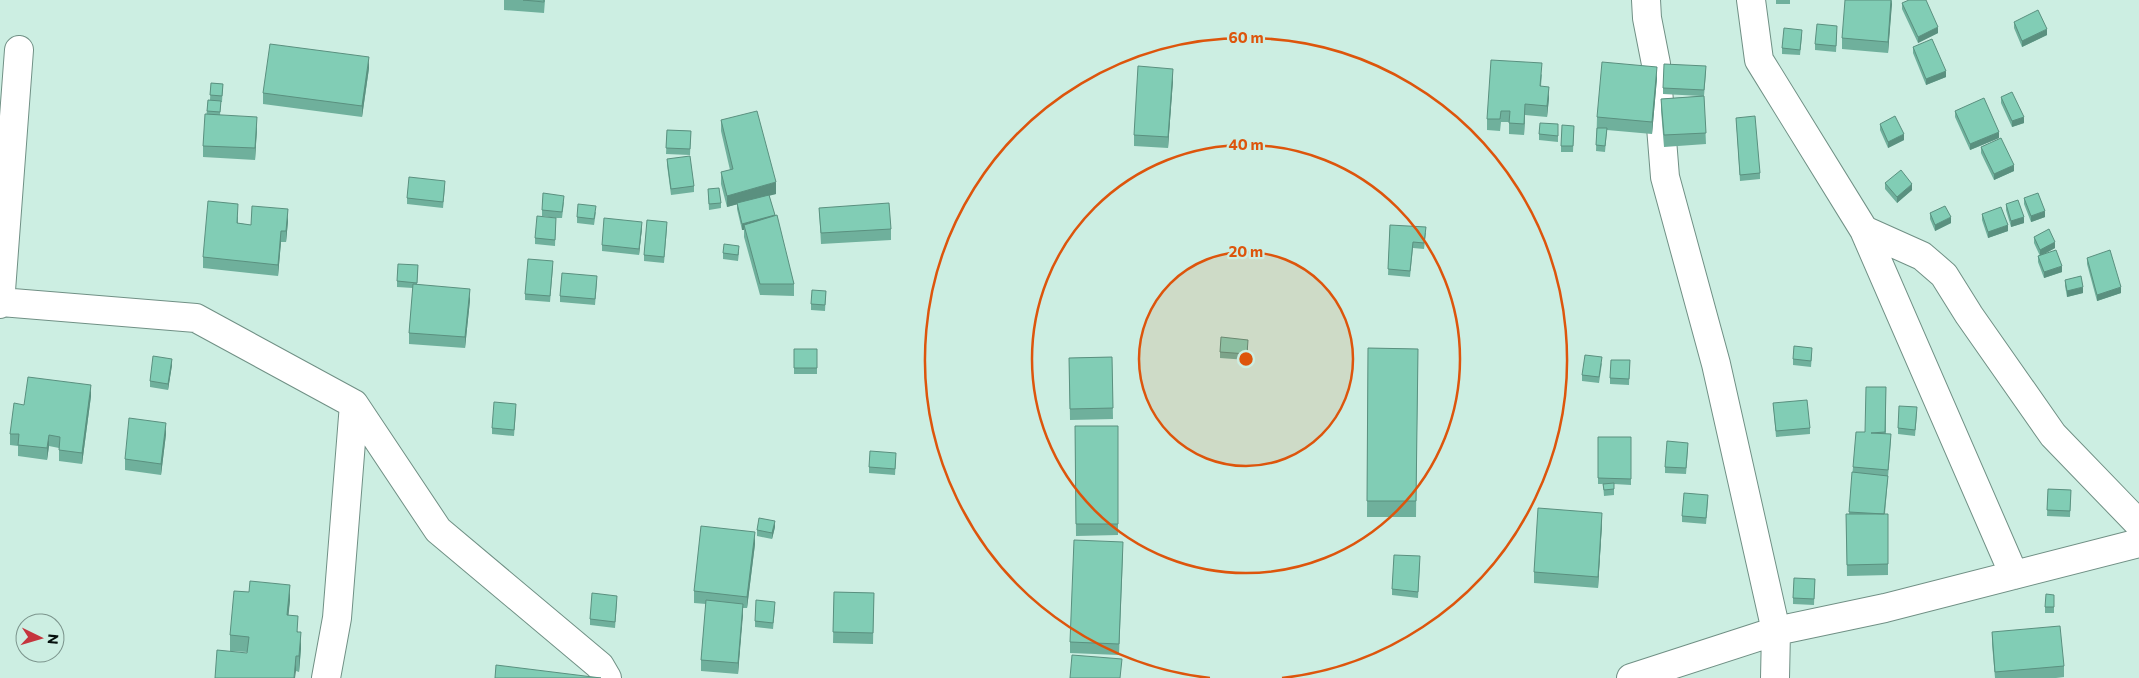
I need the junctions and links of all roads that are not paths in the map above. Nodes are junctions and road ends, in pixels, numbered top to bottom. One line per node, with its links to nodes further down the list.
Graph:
1 (1646, 0): 10 (street)
2 (1751, 0): 4 (street)
3 (19, 50): 5 (street)
4 (1864, 230): 7 (street); 9 (street)
5 (0, 303): 6 (street)
6 (354, 404): 11 (street); 12 (street)
7 (2139, 524)
8 (2139, 543): 9 (street)
9 (2014, 576): 10 (street)
10 (1776, 631): 13 (street); 14 (street)
11 (326, 678)
12 (607, 678)
13 (1631, 678)
14 (1776, 678)

